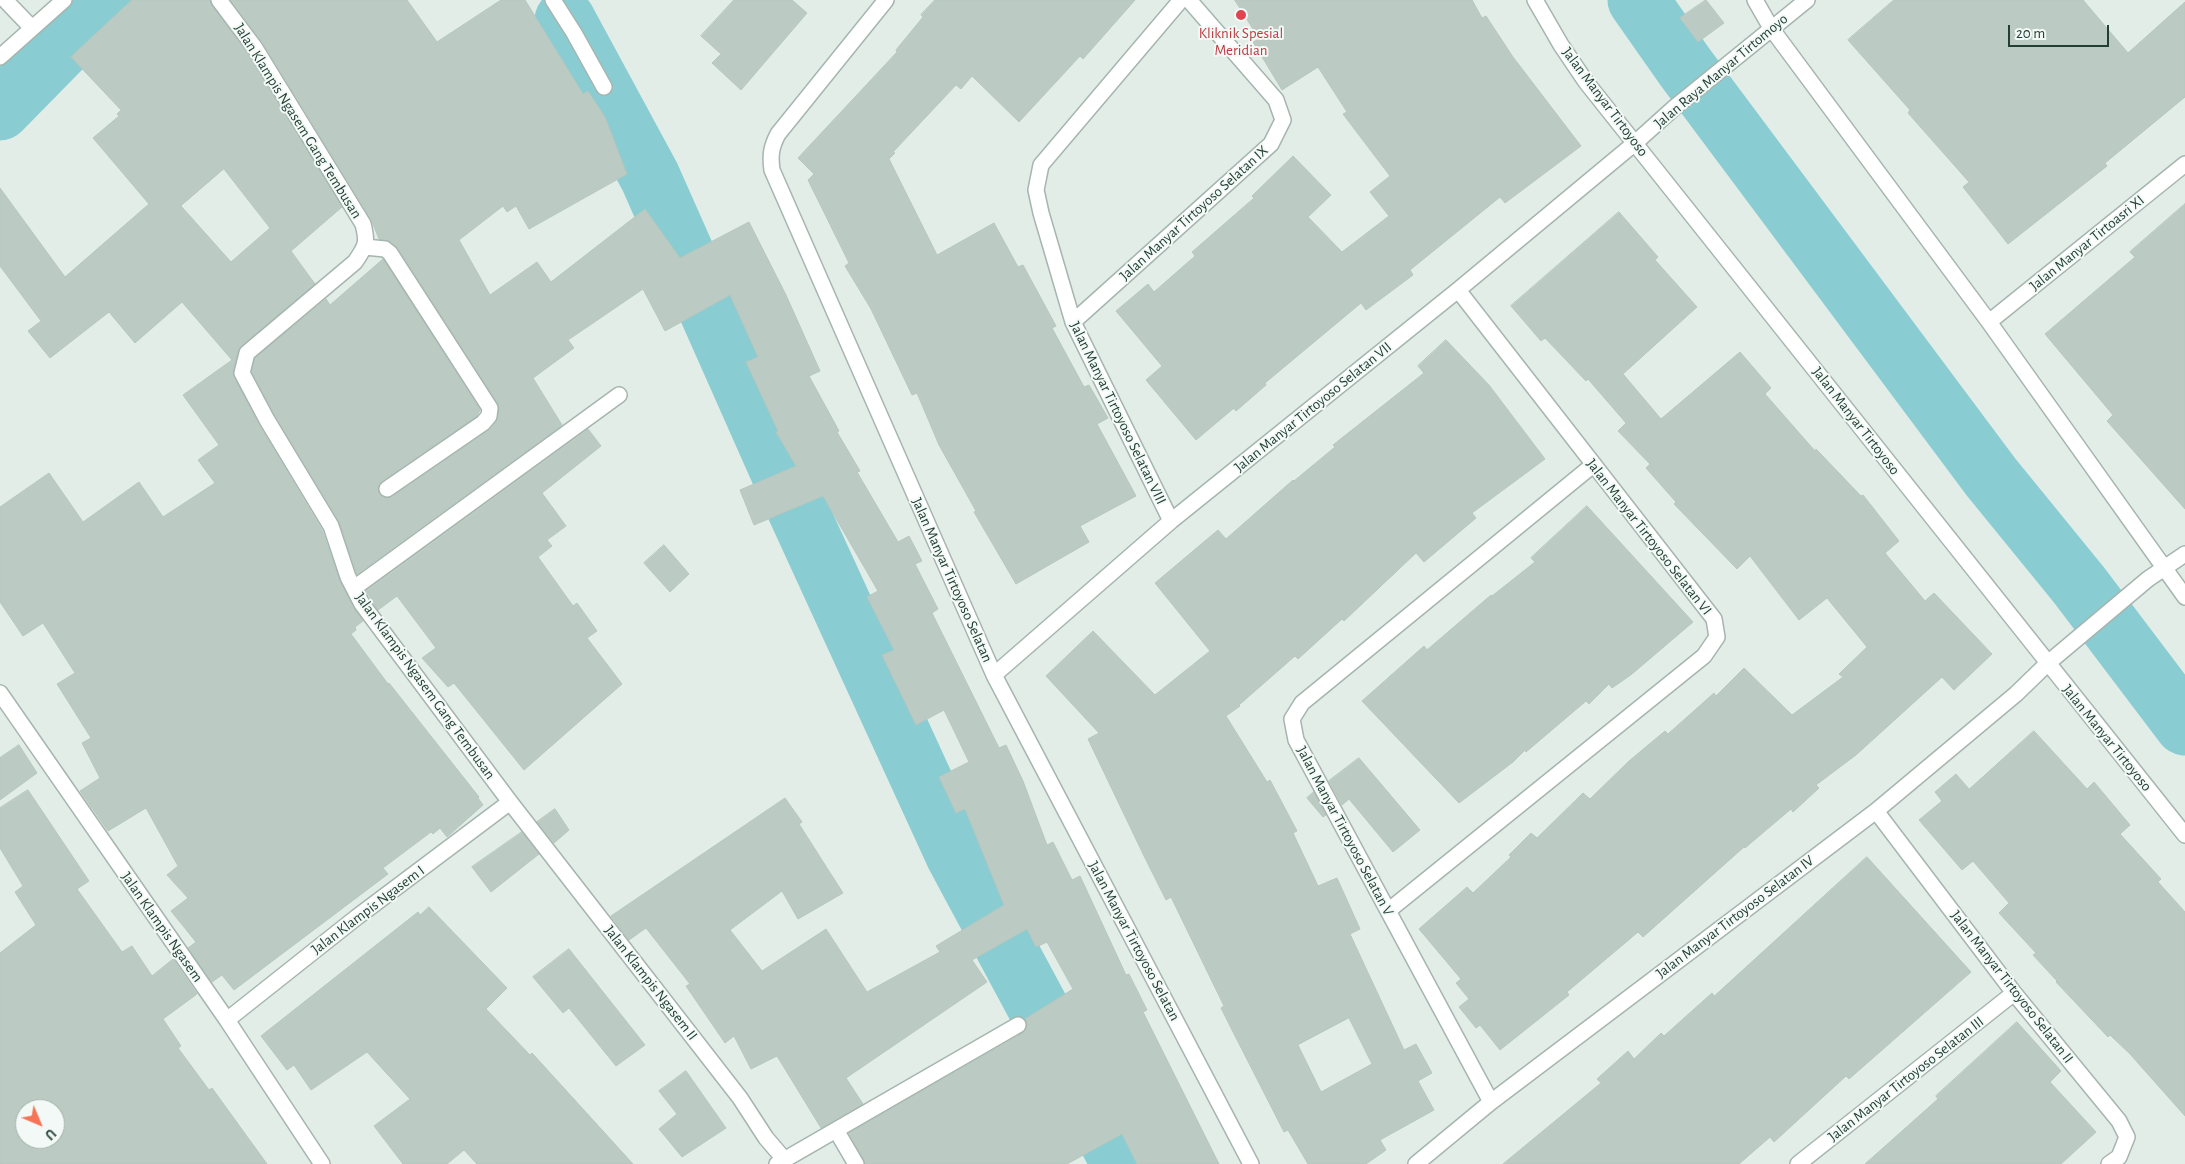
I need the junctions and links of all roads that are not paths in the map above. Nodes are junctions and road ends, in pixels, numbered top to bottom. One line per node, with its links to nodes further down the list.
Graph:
1 (5, 0): 11 (street)
2 (64, 0): 11 (street)
3 (219, 0): 17 (street, Jalan Klampis Ngasem Gang Tembusan)
4 (553, 0): 14 (street)
5 (886, 0): 30 (street, Jalan Manyar Tirtoyoso Selatan)
6 (1181, 0): 19 (street, Jalan Manyar Tirtoyoso Selatan VIII)
7 (1189, 0): 19 (street, Jalan Manyar Tirtoyoso Selatan IX)
8 (1535, 0): 15 (street, Jalan Manyar Tirtoyoso)
9 (1755, 0): 12 (street)
10 (1807, 0): 12 (street, Jalan Raya Manyar Tirtomoyo)
11 (32, 28): 13 (street)
12 (1772, 28): 15 (street, Jalan Raya Manyar Tirtomoyo); 20 (street)
13 (0, 57)
14 (604, 87)
15 (1635, 143): 18 (street, Jalan Manyar Tirtoyoso Selatan VII); 29 (street, Jalan Manyar Tirtoyoso)
16 (2185, 164): 20 (street, Jalan Manyar Tirtoasri XI)
17 (365, 247): 23 (street); 27 (street, Jalan Klampis Ngasem Gang Tembusan)
18 (1458, 290): 22 (street, Jalan Manyar Tirtoyoso Selatan VI); 24 (street, Jalan Manyar Tirtoyoso Selatan VII)
19 (1073, 322): 24 (street, Jalan Manyar Tirtoyoso Selatan VIII)
20 (1989, 322): 26 (street)
21 (619, 396): 27 (street)
22 (1593, 465): 35 (street, Jalan Manyar Tirtoyoso Selatan V); 35 (street, Jalan Manyar Tirtoyoso Selatan VI)
23 (387, 490)
24 (1171, 521): 30 (street, Jalan Manyar Tirtoyoso Selatan VII)
25 (2185, 554): 26 (street, Jalan Manyar Tirtoyoso Selatan IV)
26 (2163, 568): 28 (street); 29 (street, Jalan Manyar Tirtoyoso Selatan IV)
27 (354, 588): 32 (street, Jalan Klampis Ngasem Gang Tembusan)
28 (2185, 597)
29 (2048, 663): 33 (street, Jalan Manyar Tirtoyoso Selatan IV); 34 (street, Jalan Manyar Tirtoyoso)
30 (994, 675): 44 (street, Jalan Manyar Tirtoyoso Selatan)
31 (0, 693): 37 (street, Jalan Klampis Ngasem)
32 (510, 802): 37 (street, Jalan Klampis Ngasem I); 41 (street, Jalan Klampis Ngasem II)
33 (1876, 811): 36 (street, Jalan Manyar Tirtoyoso Selatan II); 39 (street, Jalan Manyar Tirtoyoso Selatan IV)
34 (2185, 835)
35 (1388, 911): 39 (street, Jalan Manyar Tirtoyoso Selatan V)
36 (2014, 993): 46 (street, Jalan Manyar Tirtoyoso Selatan III); 47 (street, Jalan Manyar Tirtoyoso Selatan II)
37 (226, 1020): 42 (street, Jalan Klampis Ngasem)
38 (1018, 1025): 40 (street)
39 (1491, 1102): 45 (street, Jalan Manyar Tirtoyoso Selatan IV)
40 (836, 1130): 41 (street); 43 (street)
41 (780, 1161)
42 (322, 1164)
43 (856, 1164)
44 (1252, 1164)
45 (1416, 1164)
46 (1798, 1164)
47 (2109, 1164)

